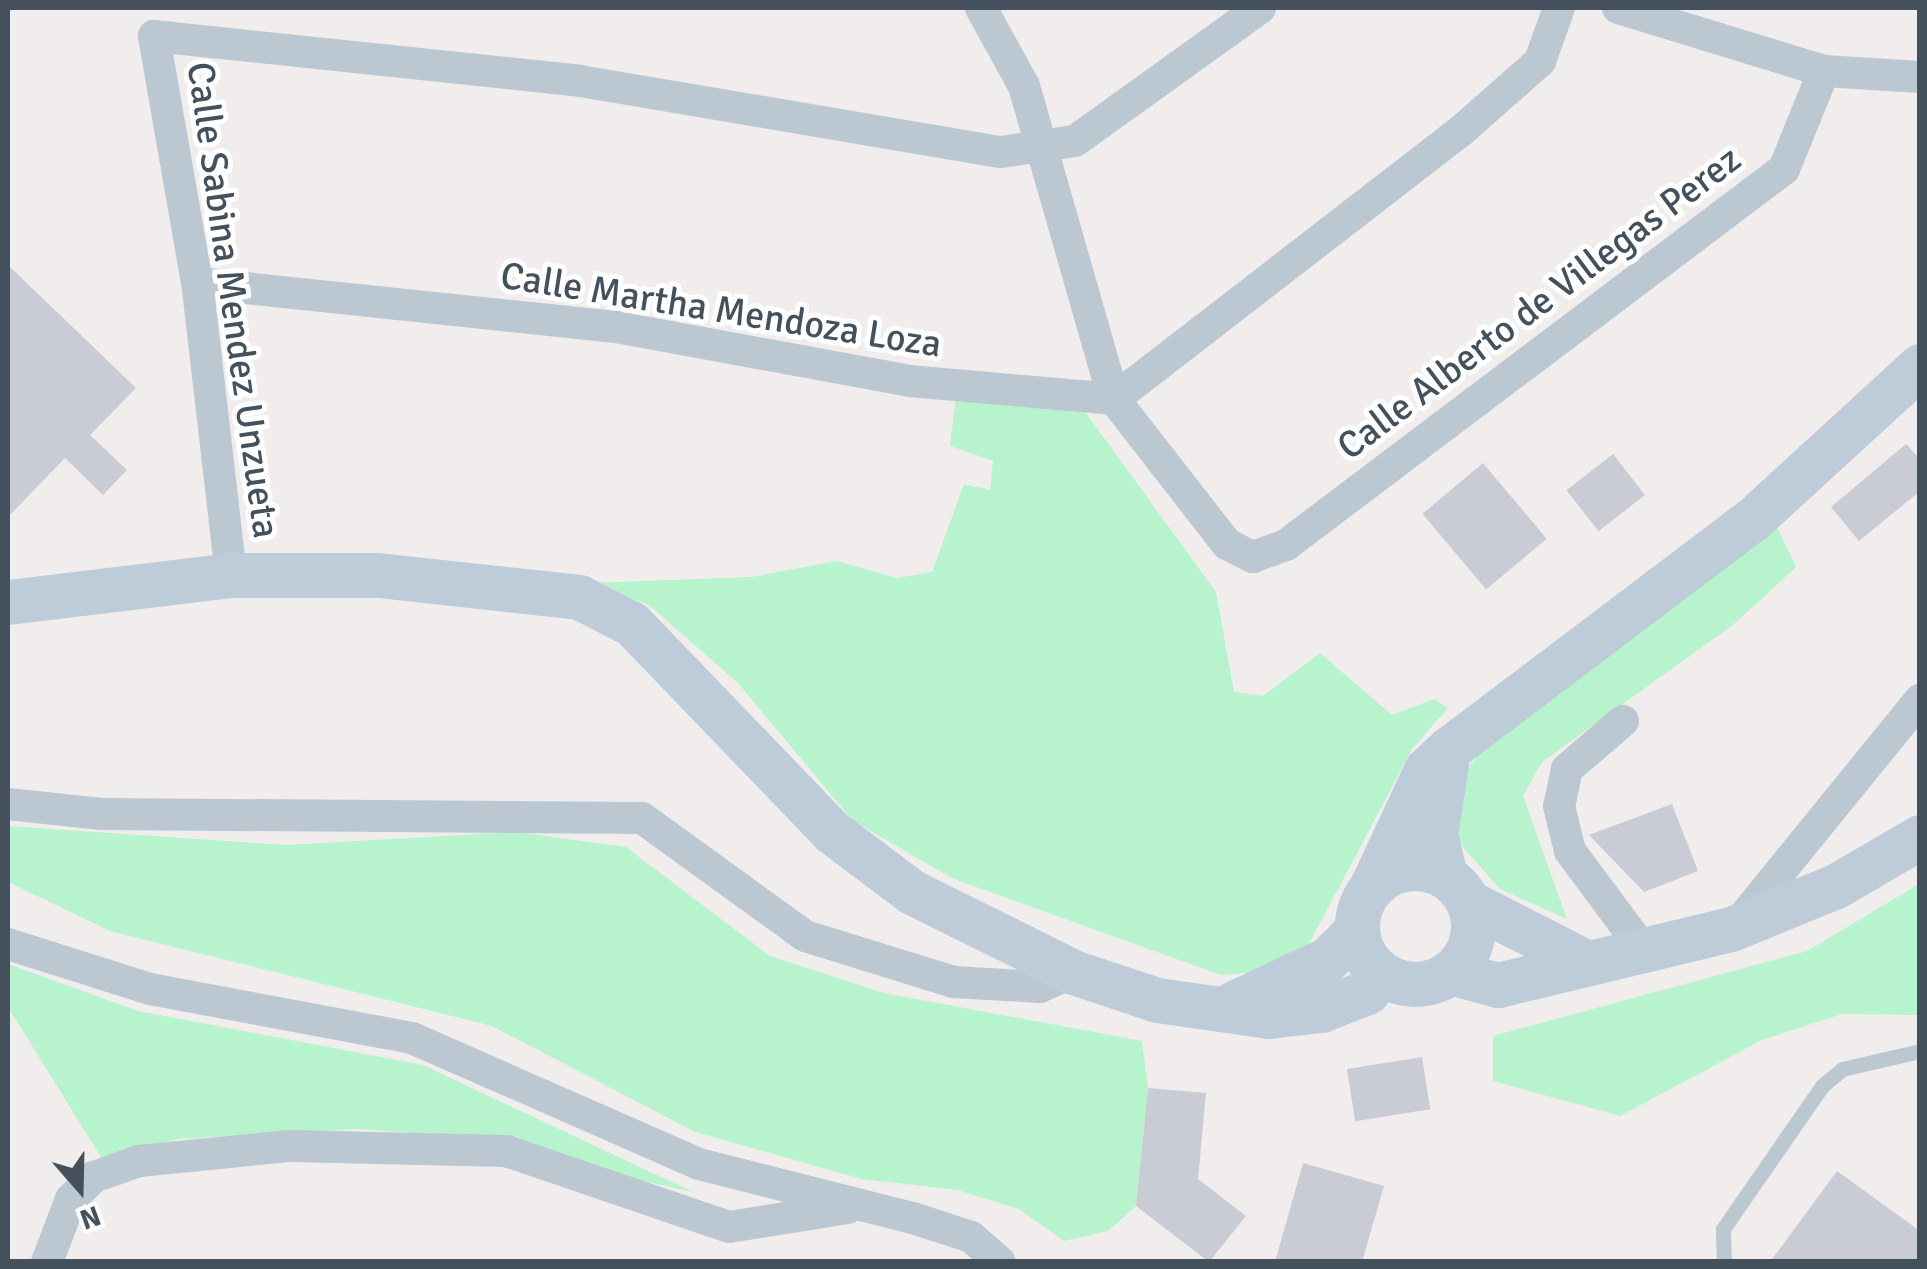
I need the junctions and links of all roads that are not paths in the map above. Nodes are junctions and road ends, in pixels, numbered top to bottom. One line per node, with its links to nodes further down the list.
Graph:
1 (981, 8): 7 (street)
2 (1558, 8): 10 (street)
3 (1618, 8): 5 (street)
4 (1252, 10): 7 (street)
5 (1824, 71): 6 (street); 10 (street, Calle Alberto de Villegas Perez)
6 (1920, 77)
7 (1040, 143): 8 (street, Calle Sabina Mendez Unzueta); 10 (street)
8 (197, 283): 10 (street, Calle Martha Mendoza Loza); 11 (street, Calle Sabina Mendez Unzueta)
9 (1920, 366): 15 (main road)
10 (1114, 398)
11 (231, 575): 12 (main road); 25 (main road)
12 (8, 602)
13 (1920, 700): 20 (street)
14 (1624, 720): 23 (street)
15 (1450, 748): 18 (main road); 19 (main road)
16 (8, 804): 25 (street)
17 (1920, 837): 20 (main road)
18 (1371, 888): 19 (main road); 21 (main road)
19 (1457, 889): 24 (main road); 26 (main road)
20 (1731, 929): 23 (main road)
21 (1357, 930): 27 (main road); 28 (main road)
22 (8, 944): 30 (street)
23 (1642, 948): 24 (main road)
24 (1586, 962): 26 (main road)
25 (1072, 972): 28 (main road)
26 (1450, 972): 27 (main road)
27 (1382, 974): 28 (main road)
28 (1221, 1008)
29 (1920, 1050): 33 (lane)
30 (847, 1208): 31 (street); 32 (street)
31 (48, 1262)
32 (1000, 1262)
33 (1724, 1262)

